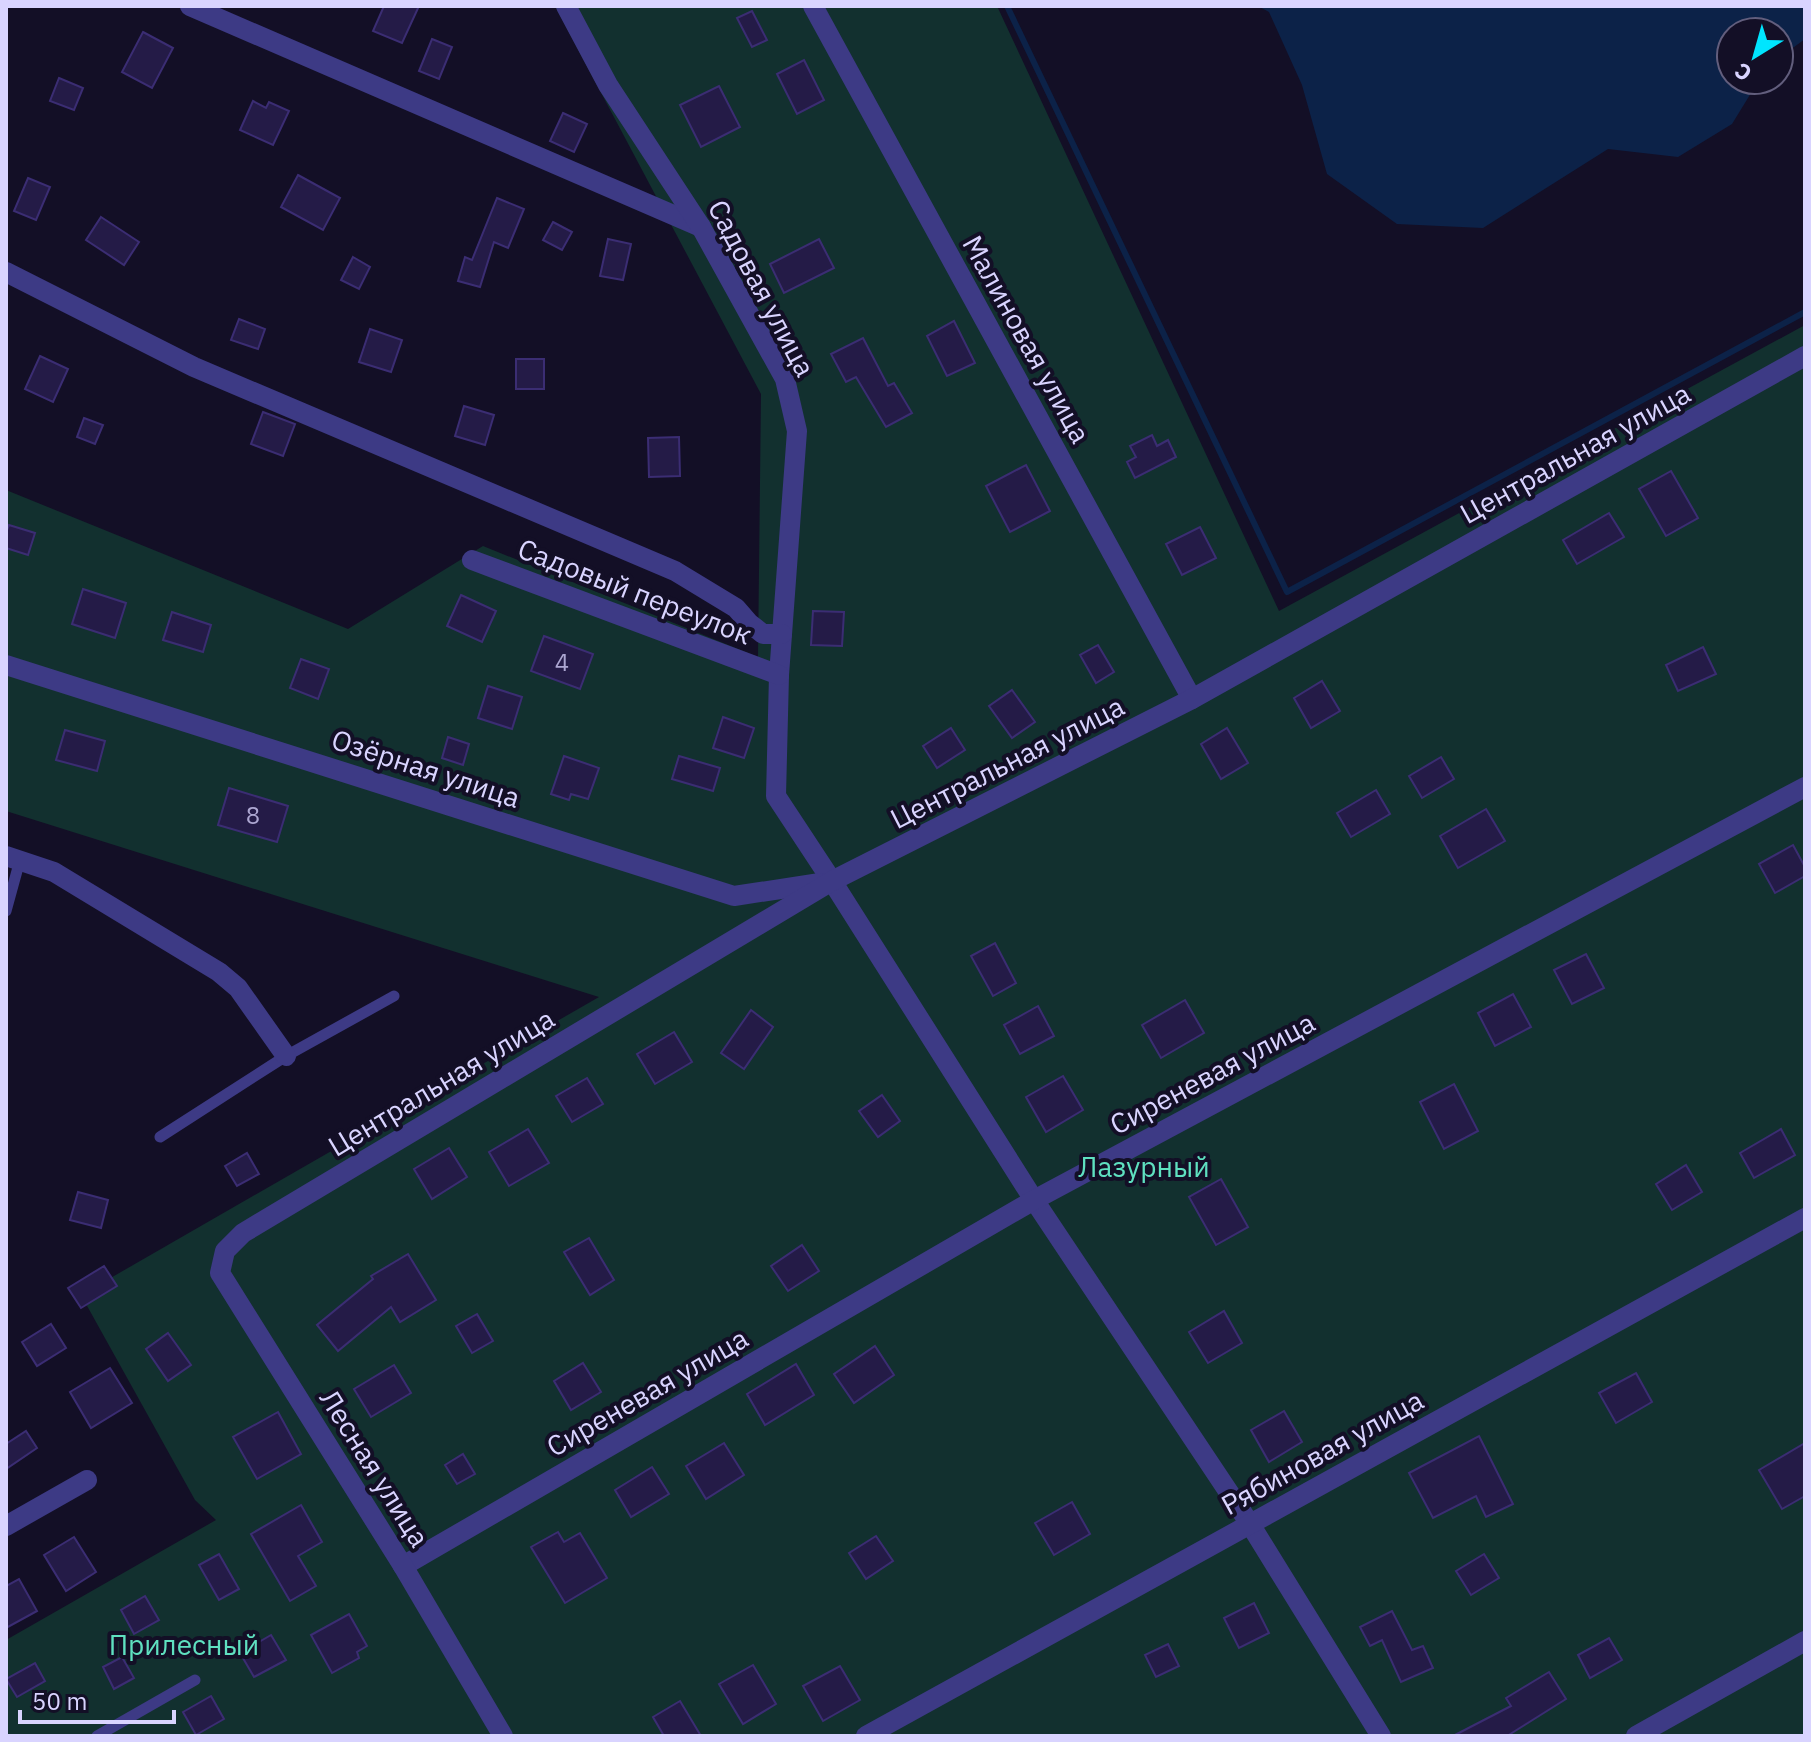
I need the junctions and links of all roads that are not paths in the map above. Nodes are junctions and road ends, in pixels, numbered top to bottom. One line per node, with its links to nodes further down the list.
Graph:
1 (190, 6): 4 (street)
2 (566, 6): 4 (street, Садовая улица)
3 (813, 6): 11 (street, Малиновая улица)
4 (701, 227): 8 (street, Садовая улица)
5 (6, 272): 8 (street)
6 (1805, 356): 11 (street, Центральная улица)
7 (472, 560): 10 (street, Садовый переулок)
8 (782, 634): 10 (street, Садовая улица)
9 (6, 665): 14 (street, Озёрная улица)
10 (779, 675): 14 (street, Садовая улица)
11 (1192, 699): 14 (street, Центральная улица)
12 (1805, 787): 19 (street, Сиреневая улица)
13 (13, 858): 15 (lane); 17 (street)
14 (832, 881): 19 (street, Садовая улица); 21 (street, Центральная улица)
15 (6, 911)
16 (394, 996): 17 (lane)
17 (286, 1056): 18 (lane)
18 (160, 1137)
19 (1034, 1200): 23 (street, Садовая улица); 25 (street, Сиреневая улица)
20 (1805, 1218): 23 (street, Рябиновая улица)
21 (243, 1233): 25 (street, Лесная улица)
22 (87, 1480): 24 (street)
23 (1250, 1524): 30 (street, Рябиновая улица); 31 (street, Садовая улица)
24 (6, 1526)
25 (403, 1566): 29 (street, Лесная улица)
26 (1805, 1641): 32 (street)
27 (195, 1680): 28 (lane)
28 (97, 1736)
29 (503, 1736)
30 (866, 1736)
31 (1381, 1736)
32 (1636, 1736)

